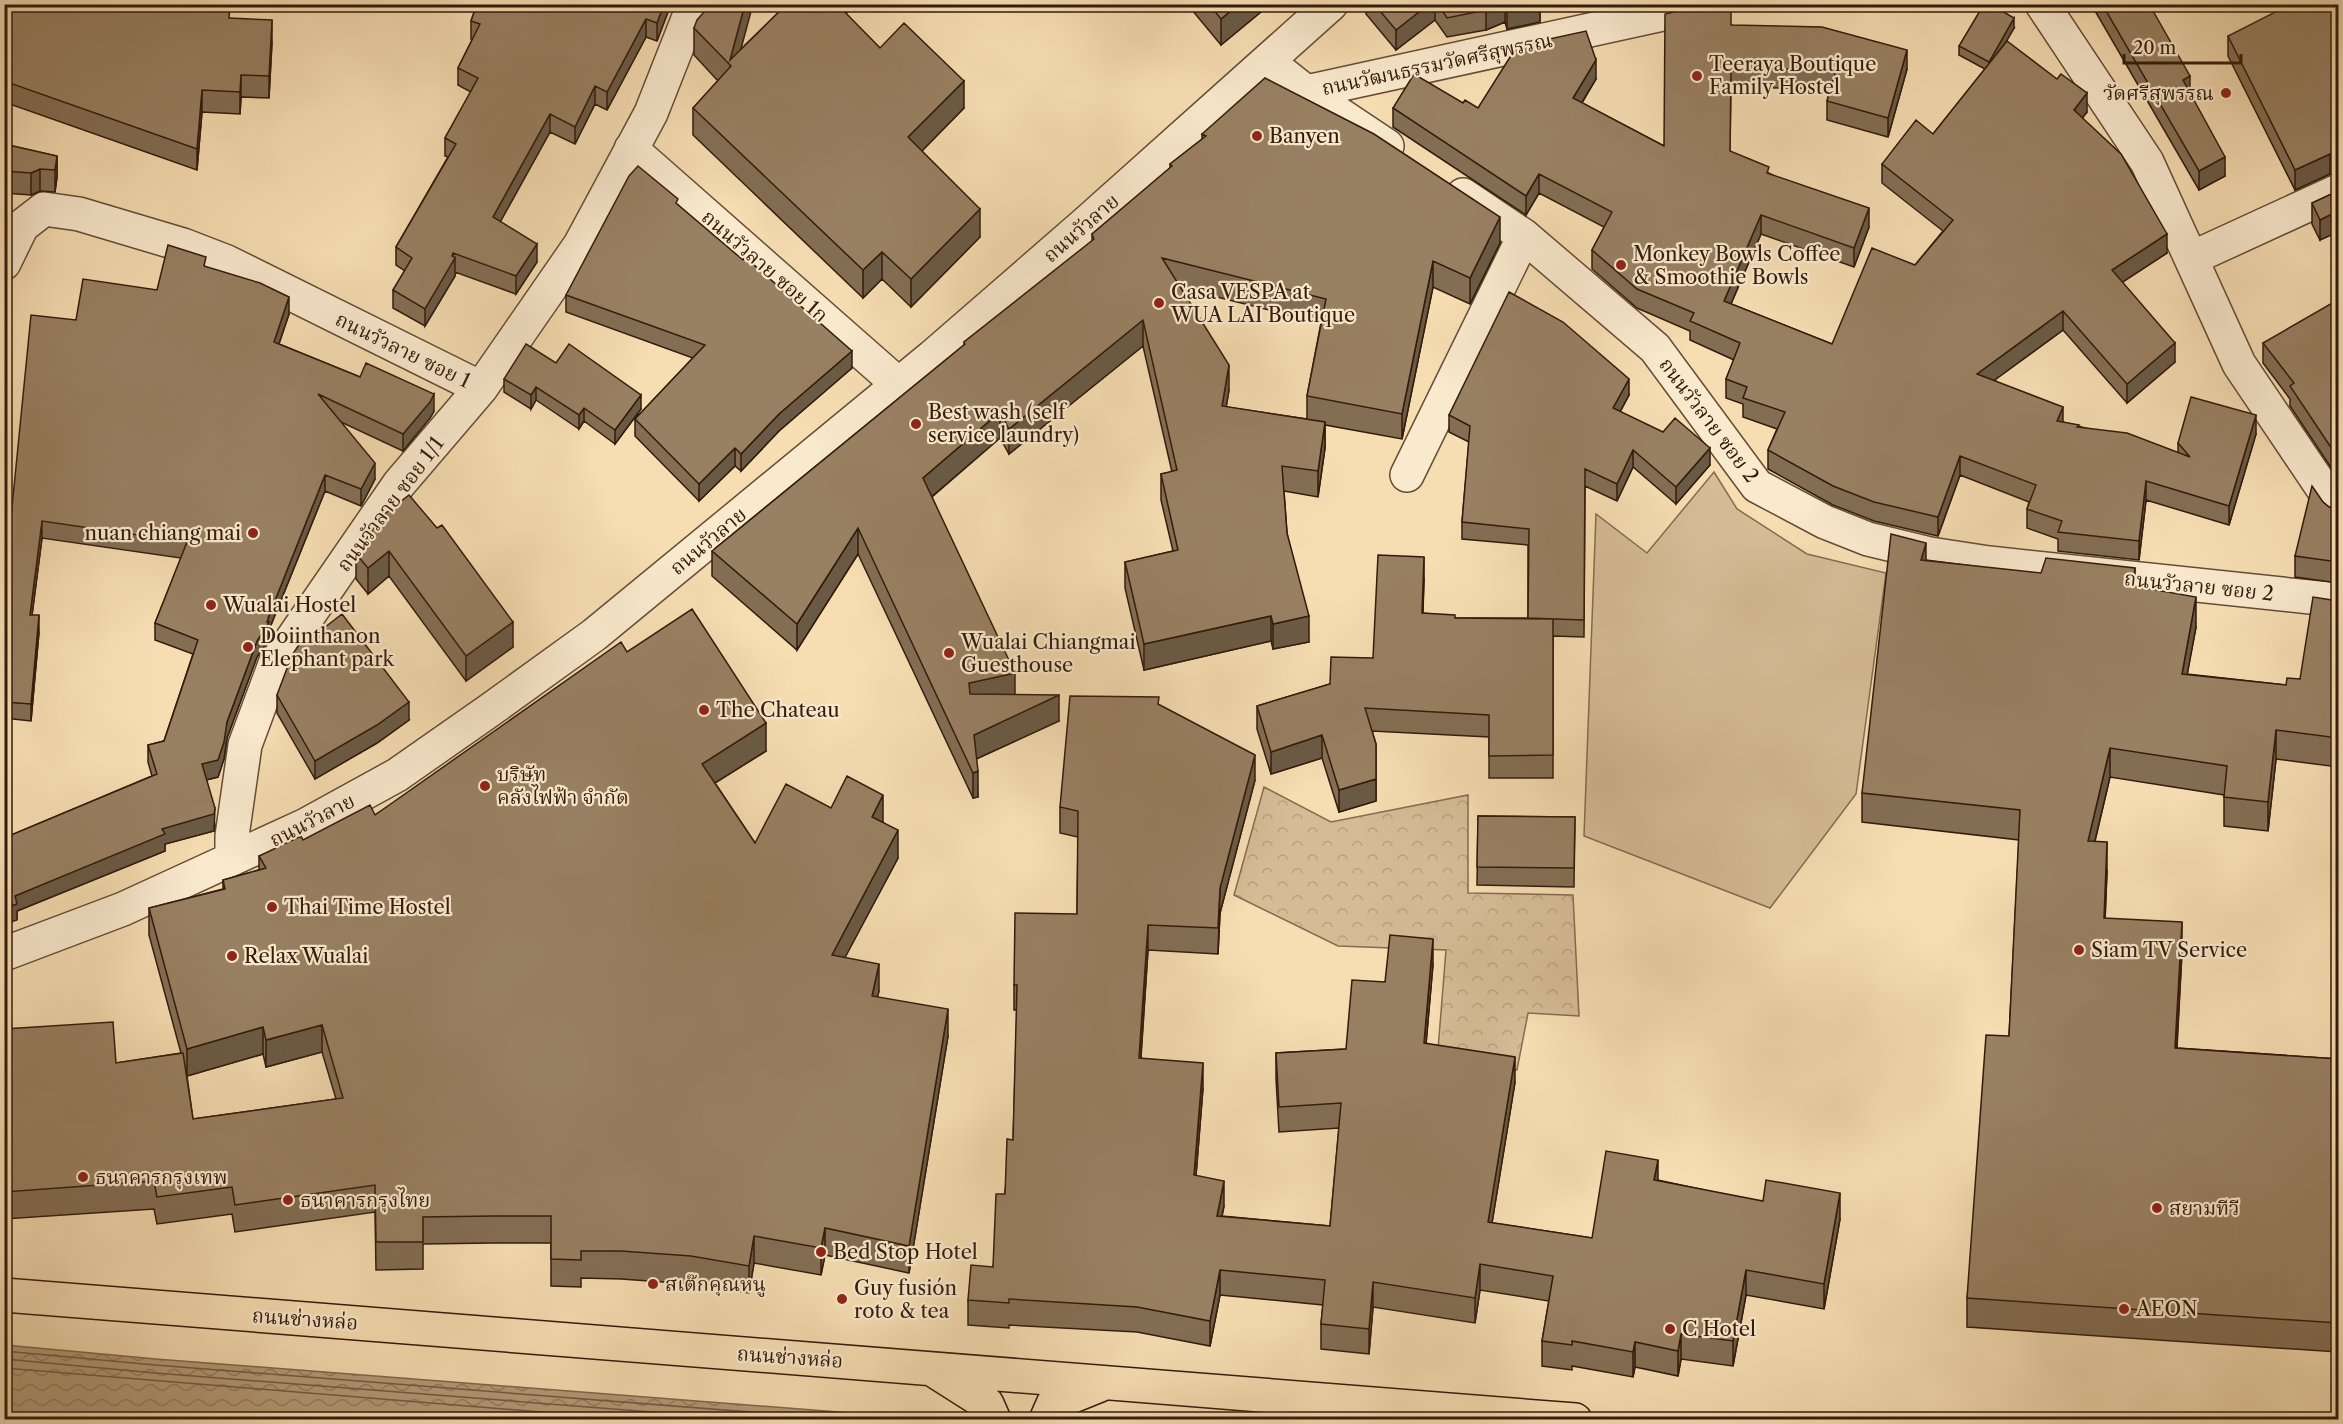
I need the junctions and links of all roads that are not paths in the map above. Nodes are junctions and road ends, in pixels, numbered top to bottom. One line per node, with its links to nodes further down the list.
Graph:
1 (694, 4): 7 (street, ถนนวัวลาย ซอย 1)
2 (1332, 4): 5 (street, ถนนวัวลาย)
3 (1709, 4): 6 (street, ถนนวัฒนธรรมวัดศรีสุพรรณ)
4 (2042, 4): 10 (street)
5 (1268, 62): 6 (street, ถนนวัวลาย ซอย 2); 12 (street, ถนนวัวลาย)
6 (1306, 92): 9 (street, ถนนวัวลาย ซอย 2)
7 (631, 149): 12 (street, ถนนวัวลาย ซอย 1ก); 13 (street, ถนนวัวลาย ซอย 1)
8 (2338, 191): 10 (street)
9 (1524, 236): 14 (street); 16 (street, ถนนวัวลาย ซอย 2)
10 (2192, 258): 15 (street)
11 (4, 262): 13 (street, ถนนวัวลาย ซอย 1)
12 (898, 384): 17 (street, ถนนวัวลาย)
13 (481, 388): 17 (street, ถนนวัวลาย ซอย 1/1)
14 (1407, 475)
15 (2338, 511)
16 (2338, 600)
17 (232, 860): 18 (street, ถนนวัวลาย)
18 (4, 954)
19 (4, 1295): 20 (main road, ถนนช่างหล่อ)
20 (932, 1368): 21 (main road, ถนนช่างหล่อ); 22 (main road)
21 (1103, 1383): 23 (main road); 24 (main road, ถนนช่างหล่อ)
22 (994, 1419)
23 (1046, 1419)
24 (1575, 1419)

